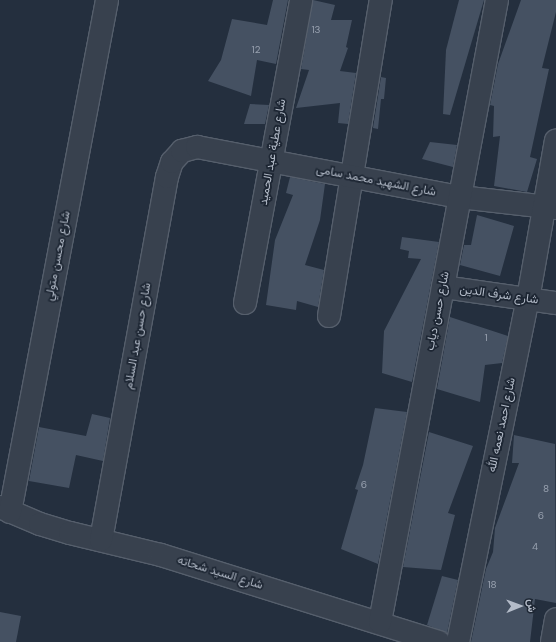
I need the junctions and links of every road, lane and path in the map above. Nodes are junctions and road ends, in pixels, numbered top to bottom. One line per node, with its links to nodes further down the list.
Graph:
1 (107, 0): 16 (street, شارع محسن متولي)
2 (301, 0): 7 (street, شارع عطية عبد الحميد)
3 (381, 0): 8 (street)
4 (496, 0): 9 (street, شارع حسن دياب)
5 (556, 140): 10 (street, شارع احمد نعمه الله)
6 (197, 147): 7 (street, شارع الشهيد محمد سامى); 17 (street, شارع حسن عبد السلام)
7 (271, 160): 8 (street, شارع الشهيد محمد سامى); 13 (street, شارع عطية عبد الحميد)
8 (352, 177): 9 (street, شارع الشهيد محمد سامى); 15 (street)
9 (460, 197): 10 (street, شارع الشهيد محمد سامى); 11 (street, شارع حسن دياب)
10 (550, 208): 12 (street, شارع احمد نعمه الله)
11 (443, 287): 12 (street, شارع شرف الدين); 19 (street, شارع حسن دياب)
12 (528, 300): 14 (street, شارع شرف الدين); 21 (street, شارع احمد نعمه الله)
13 (245, 303)
14 (556, 304)
15 (329, 316)
16 (5, 510): 17 (street, شارع السيد شحاته)
17 (101, 540): 19 (street, شارع السيد شحاته)
18 (556, 619): 22 (street)
19 (380, 622): 20 (street, شارع السيد شحاته)
20 (438, 642)
21 (458, 642)
22 (552, 642)

